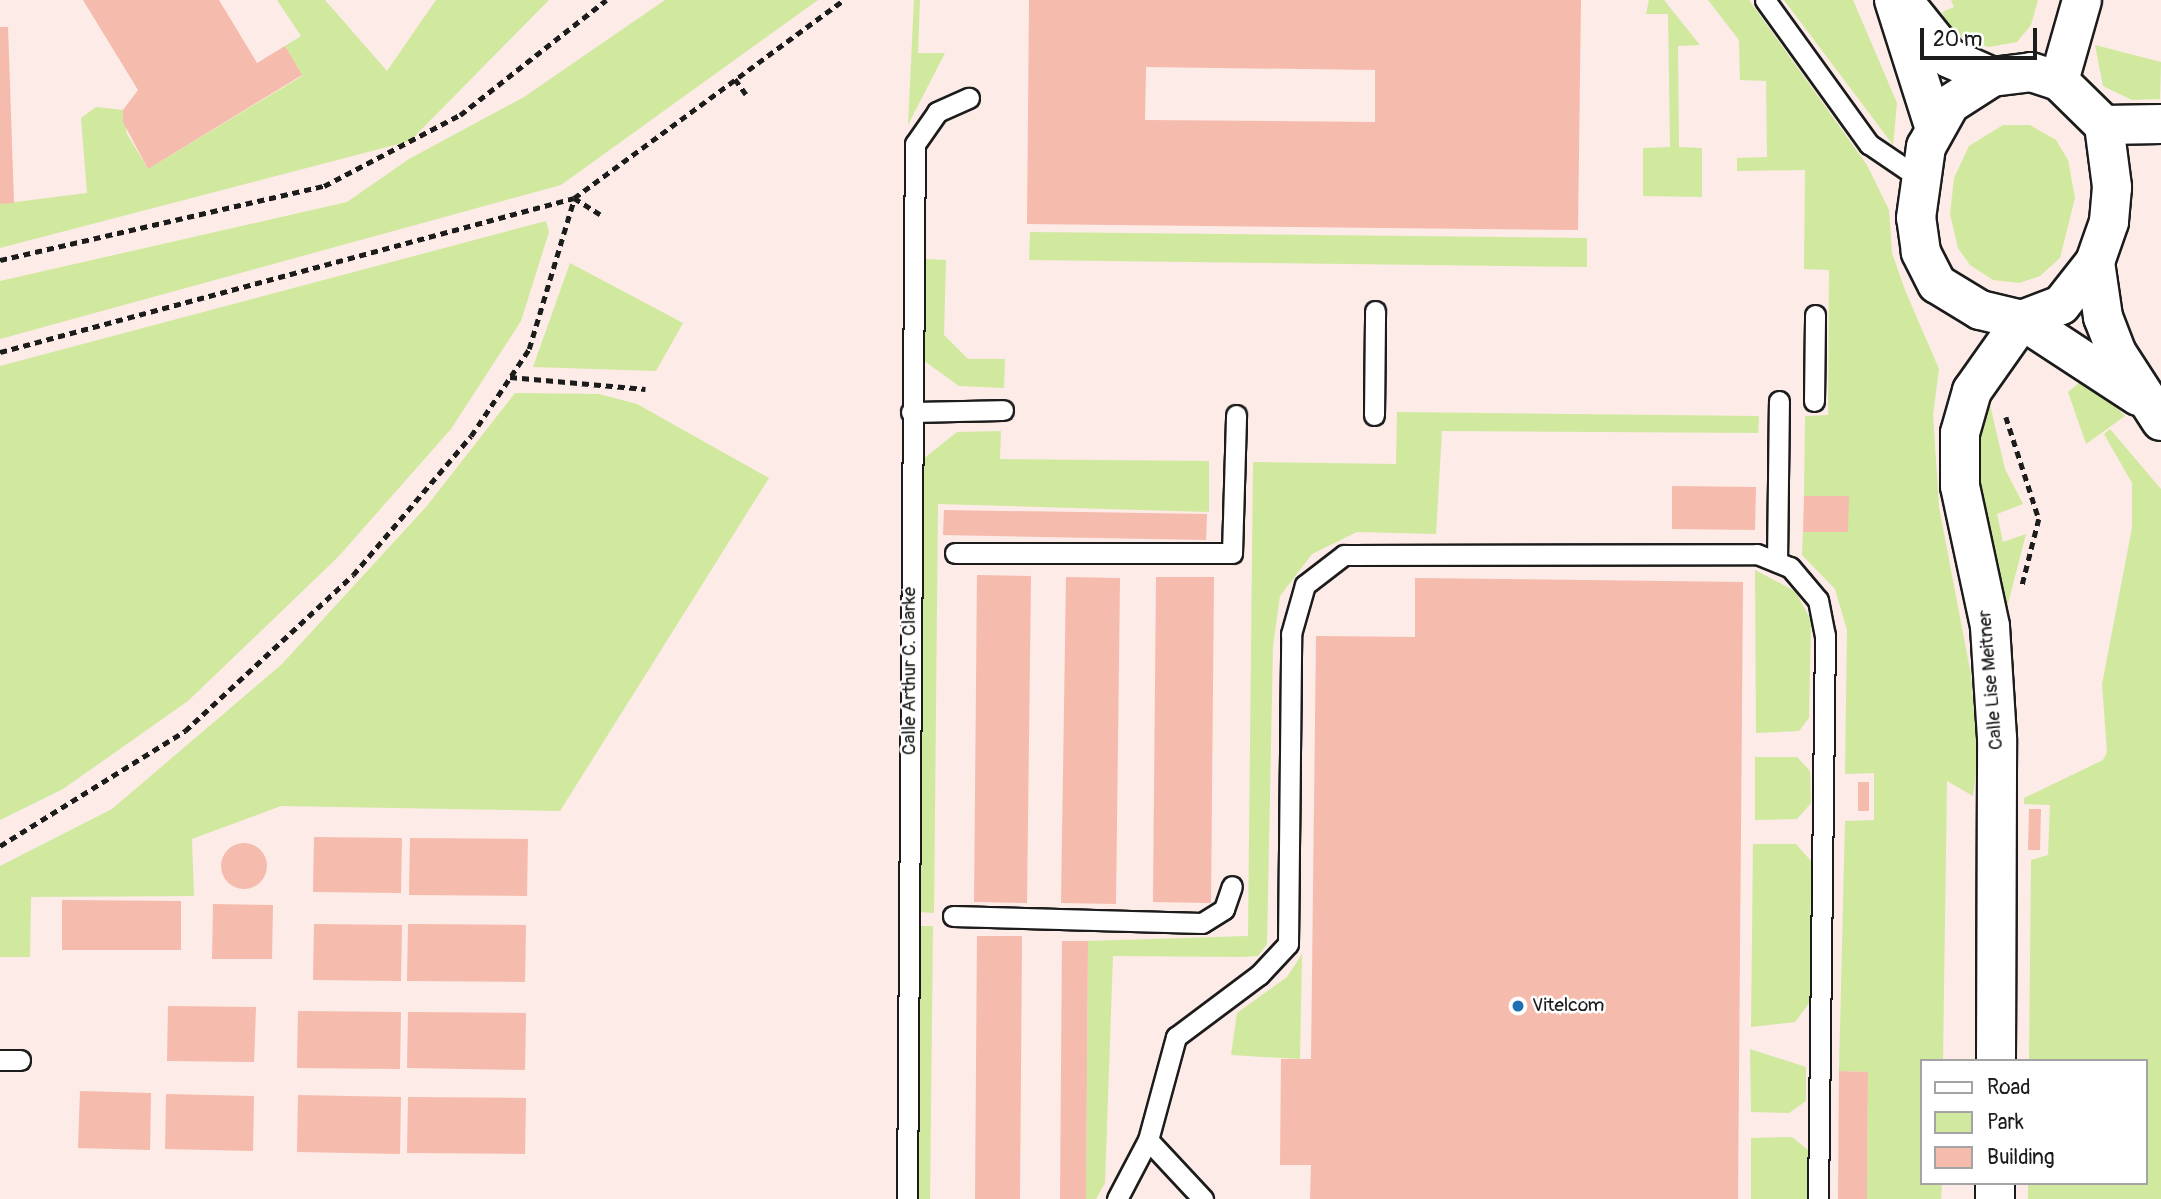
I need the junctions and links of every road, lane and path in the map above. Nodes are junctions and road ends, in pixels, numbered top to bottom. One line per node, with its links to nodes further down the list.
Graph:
1 (607, 0): 18 (path)
2 (844, 0): 8 (path)
3 (1765, 0): 15 (lane)
4 (1894, 0): 14 (street)
5 (1903, 0): 7 (street)
6 (2082, 0): 9 (street)
7 (1992, 77): 9 (street); 14 (street)
8 (736, 79): 10 (path); 16 (path)
9 (2059, 81): 13 (street)
10 (746, 94)
11 (969, 98): 30 (lane, Calle Arthur C. Clarke)
12 (2161, 124): 13 (street)
13 (2104, 125): 19 (street)
14 (1934, 126): 15 (street)
15 (1919, 178): 22 (street)
16 (574, 198): 17 (path); 23 (path); 24 (path)
17 (600, 214)
18 (0, 260)
19 (2095, 262): 22 (street); 29 (street)
20 (1375, 311): 32 (lane)
21 (1815, 315): 27 (lane)
22 (2022, 320): 29 (street); 38 (street, Calle Lise Meitner)
23 (0, 352)
24 (510, 377): 25 (path); 35 (path)
25 (645, 389)
26 (1779, 401): 34 (lane)
27 (1814, 401)
28 (1003, 410): 30 (lane)
29 (2152, 410)
30 (911, 412): 42 (lane, Calle Arthur C. Clarke)
31 (1236, 415): 33 (lane)
32 (1374, 415)
33 (955, 553)
34 (1777, 562): 41 (lane); 45 (lane)
35 (0, 846)
36 (1232, 886): 37 (lane)
37 (953, 916)
38 (1996, 1059)
39 (0, 1060): 40 (lane)
40 (20, 1060)
41 (1148, 1140): 43 (lane); 44 (lane)
42 (907, 1199)
43 (1117, 1199)
44 (1203, 1199)
45 (1818, 1199)

